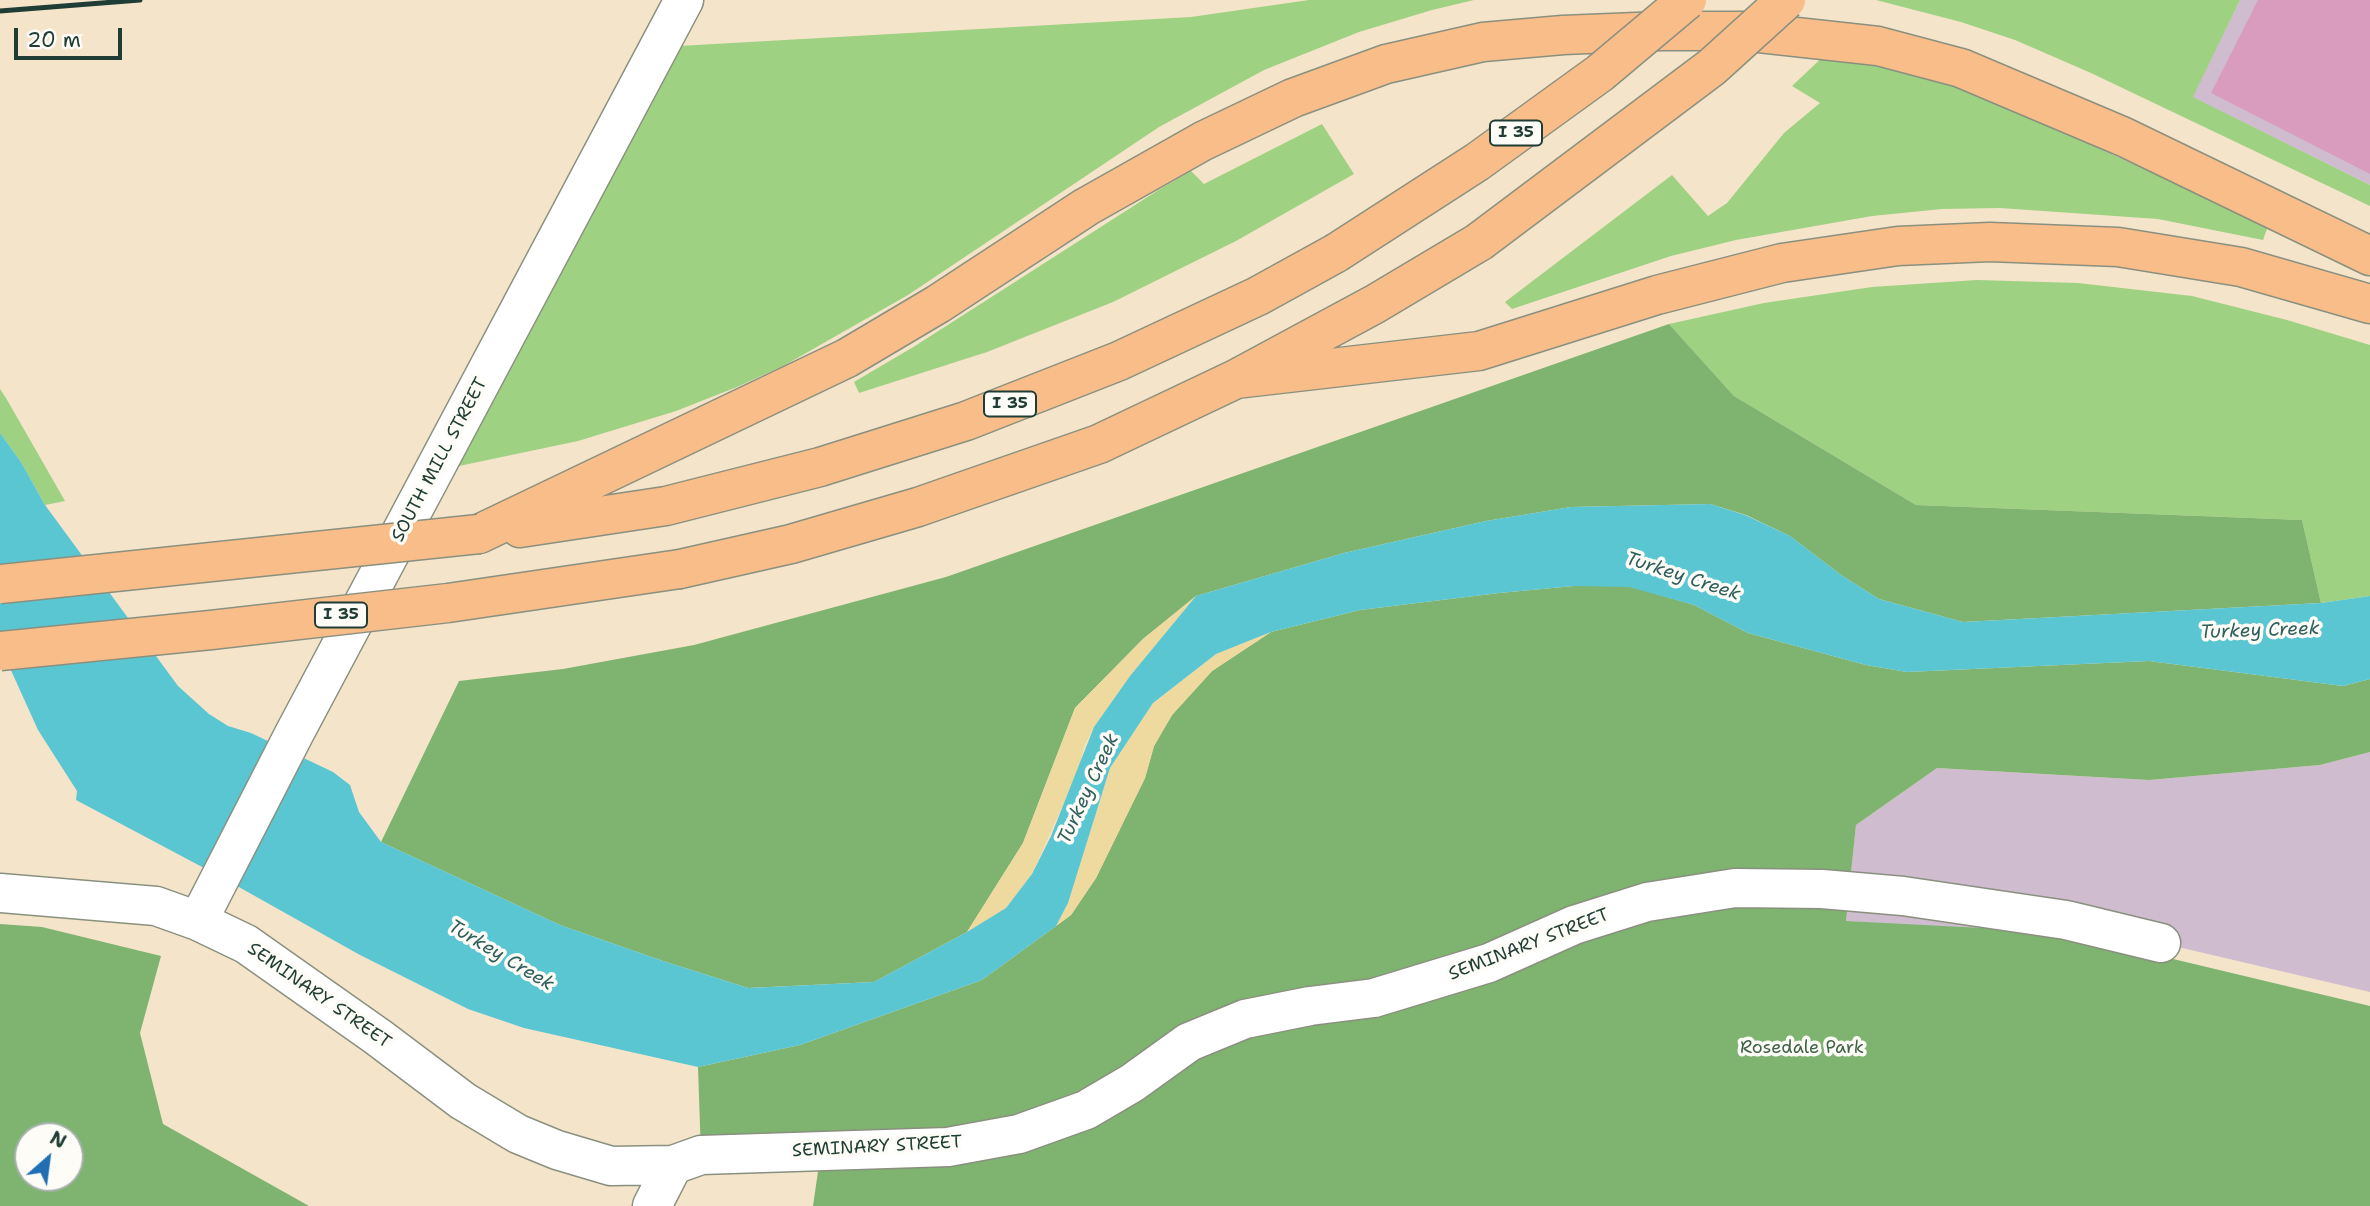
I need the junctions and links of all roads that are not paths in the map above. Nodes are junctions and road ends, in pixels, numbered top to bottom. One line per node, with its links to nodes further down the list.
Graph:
1 (684, 0): 11 (street, SOUTH MILL STREET)
2 (1687, 0): 7 (highway, I 35, bridge)
3 (1786, 0): 6 (highway, I 35, bridge)
4 (2370, 256): 7 (highway)
5 (2370, 303): 6 (highway)
6 (1236, 379): 9 (highway, I 35, bridge)
7 (479, 534): 8 (highway, I 35, bridge)
8 (0, 584)
9 (0, 651)
10 (0, 893): 11 (street, SEMINARY STREET)
11 (198, 921): 13 (street, SEMINARY STREET)
12 (2161, 943): 13 (street, SEMINARY STREET)
13 (673, 1165): 14 (street)
14 (652, 1206)

